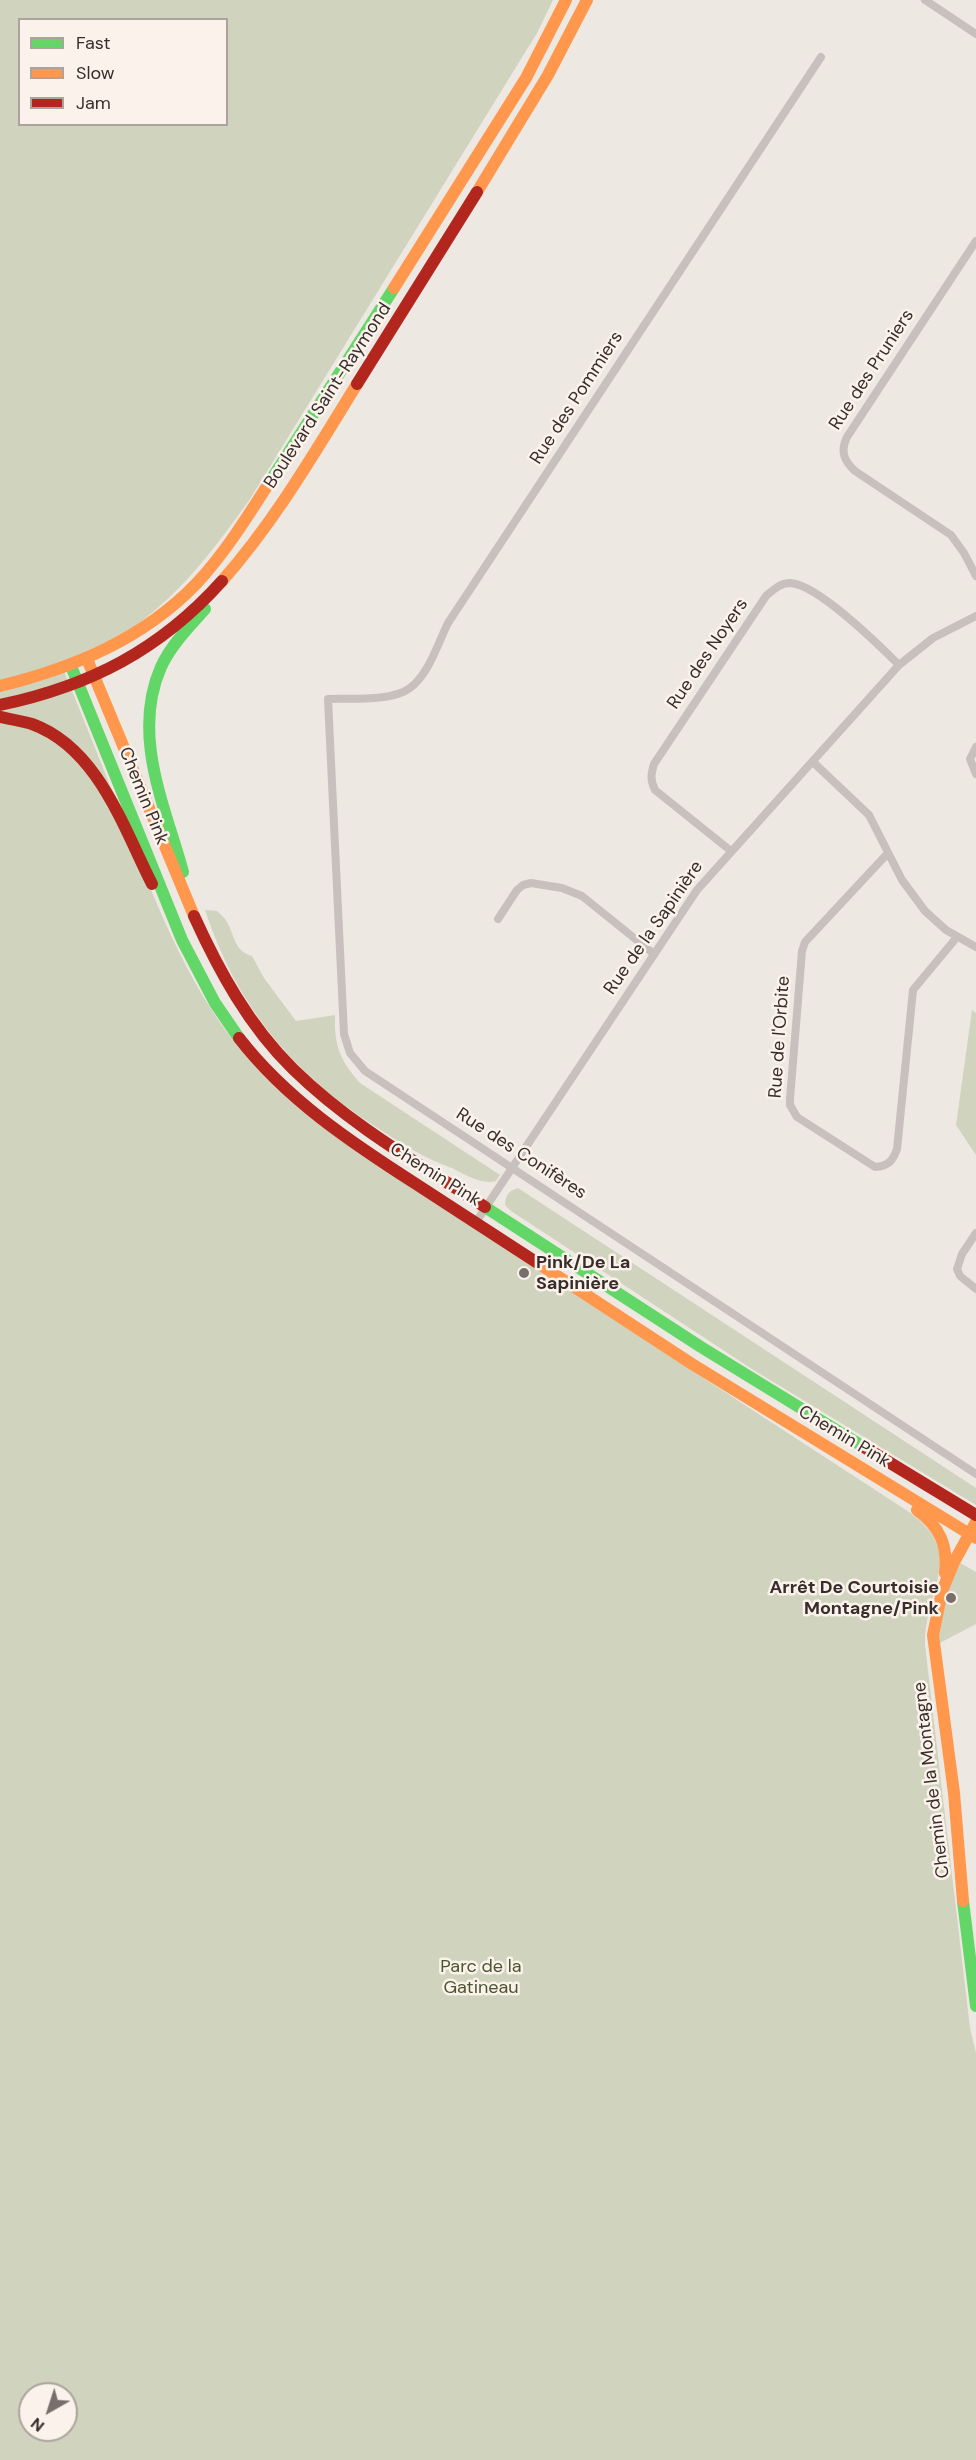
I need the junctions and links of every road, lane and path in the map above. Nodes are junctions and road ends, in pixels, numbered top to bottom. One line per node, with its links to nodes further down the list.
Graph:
1 (566, 0): 10 (main road, Boulevard Saint-Raymond)
2 (587, 0): 7 (main road, Boulevard Saint-Raymond)
3 (925, 0): 4 (street)
4 (976, 34)
5 (821, 57): 16 (street, Rue des Pommiers)
6 (976, 242): 8 (street, Rue des Pruniers)
7 (244, 558): 13 (main road, Boulevard Saint-Raymond); 24 (main road)
8 (976, 576)
9 (976, 616): 11 (street, Rue de la Sapinière)
10 (87, 659): 12 (main road, Boulevard Saint-Raymond); 13 (main road, Chemin Pink)
11 (899, 665): 20 (street, Rue de la Sapinière); 22 (street, Rue des Noyers)
12 (71, 666): 14 (main road, Chemin Pink); 15 (main road, Boulevard Saint-Raymond)
13 (94, 676): 14 (main road, Boulevard Saint-Raymond); 24 (main road, Chemin Pink)
14 (79, 683): 17 (main road, Boulevard Saint-Raymond); 26 (main road, Chemin Pink)
15 (0, 686)
16 (328, 699): 30 (street, Rue des Conifères)
17 (0, 705)
18 (0, 717): 26 (main road)
19 (976, 747): 21 (street)
20 (813, 762): 22 (street, Rue de la Sapinière); 23 (street)
21 (976, 774)
22 (731, 851): 29 (street, Rue de la Sapinière)
23 (888, 853): 27 (street); 27 (street, Rue de l'Orbite)
24 (192, 911): 31 (main road, Chemin Pink)
25 (498, 919): 29 (street)
26 (175, 927): 32 (main road, Chemin Pink)
27 (957, 937): 28 (street)
28 (976, 947)
29 (654, 954): 30 (street, Rue de la Sapinière)
30 (511, 1167): 31 (street, Rue de la Sapinière); 36 (street, Rue des Conifères)
31 (486, 1206): 32 (street, Rue de la Sapinière); 37 (main road, Chemin Pink)
32 (476, 1222): 35 (main road, Chemin Pink)
33 (976, 1233): 34 (street)
34 (976, 1289)
35 (779, 1418): 39 (main road, Chemin Pink); 40 (main road)
36 (976, 1474)
37 (976, 1515)
38 (976, 1522): 39 (main road, Chemin de la Montagne)
39 (973, 1536): 40 (main road, Chemin de la Montagne)
40 (943, 1591): 41 (main road, Chemin de la Montagne)
41 (976, 2006)

